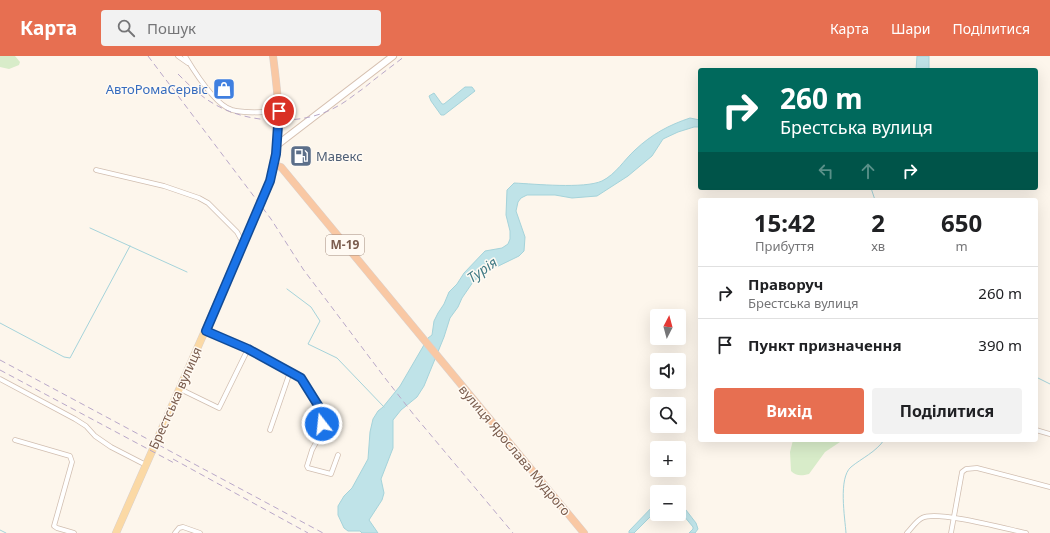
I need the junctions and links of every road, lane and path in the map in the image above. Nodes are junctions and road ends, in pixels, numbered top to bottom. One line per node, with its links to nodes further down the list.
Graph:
1 (178, 56): 5 (street)
2 (185, 56): 5 (street)
3 (273, 56): 6 (highway, Брестська вулиця)
4 (390, 57): 7 (main road)
5 (190, 64): 6 (street)
6 (279, 111): 7 (highway, Брестська вулиця)
7 (277, 145): 8 (highway, Брестська вулиця)
8 (274, 165): 10 (main road, Брестська вулиця); 28 (highway, вулиця Ярослава Мудрого / М-19)
9 (96, 170): 10 (street)
10 (243, 243): 11 (main road, Брестська вулиця)
11 (206, 331): 12 (street); 15 (main road, Брестська вулиця)
12 (248, 349): 13 (street); 15 (street)
13 (290, 372): 16 (street); 20 (street)
14 (0, 379): 21 (street)
15 (180, 389): 21 (main road, Брестська вулиця)
16 (270, 430)
17 (1038, 431): 18 (street)
18 (1050, 434)
19 (15, 440): 24 (street)
20 (338, 455)
21 (146, 466): 25 (main road, Брестська вулиця)
22 (1050, 487): 23 (street)
23 (954, 518): 29 (street); 30 (street); 31 (street)
24 (74, 533)
25 (116, 533)
26 (175, 533): 27 (street)
27 (200, 533)
28 (584, 533)
29 (907, 533)
30 (951, 533)
31 (1026, 533)

